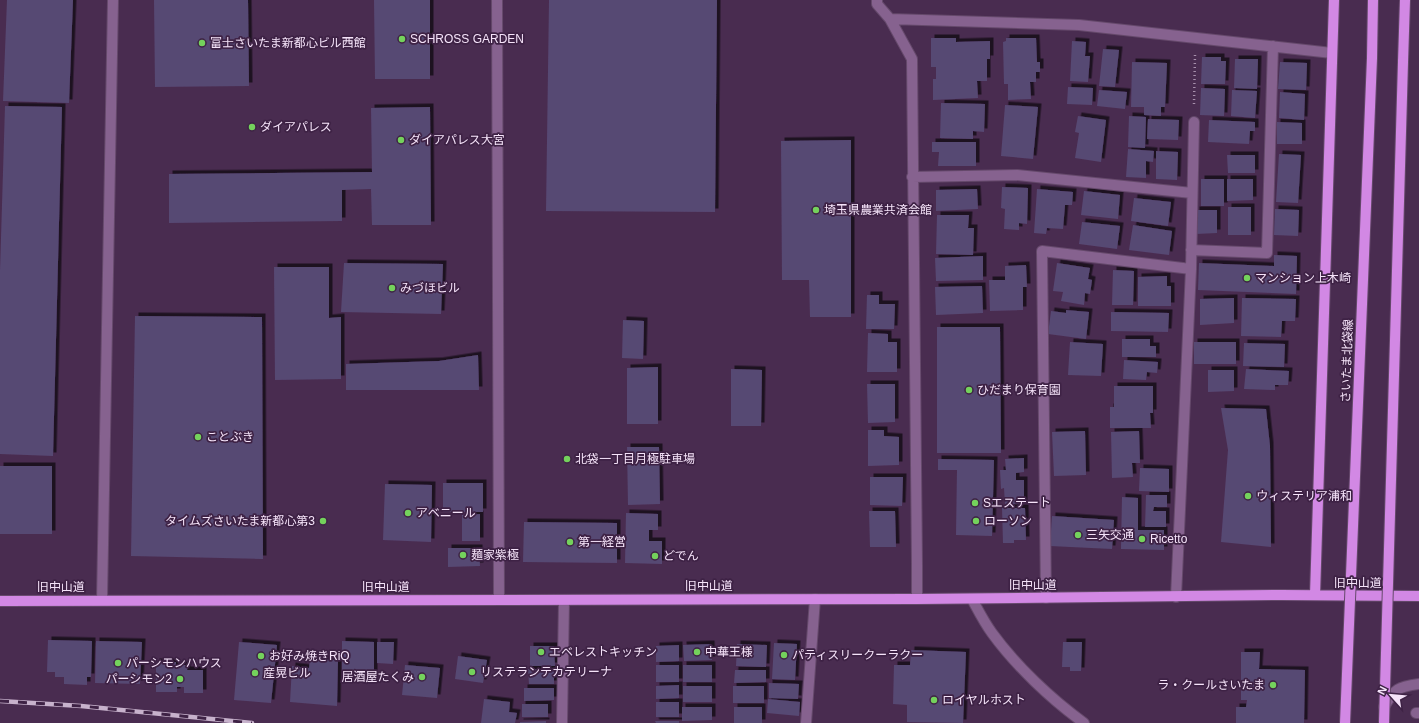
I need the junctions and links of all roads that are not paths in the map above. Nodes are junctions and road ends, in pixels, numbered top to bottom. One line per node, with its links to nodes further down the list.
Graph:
1 (113, 0): 22 (street)
2 (497, 0): 23 (street)
3 (877, 0): 7 (street)
4 (1334, 0): 9 (main road, さいたま北袋線)
5 (1373, 0): 31 (main road, さいたま北袋線, bridge)
6 (1405, 0): 27 (main road, bridge)
7 (890, 19): 8 (street); 11 (street)
8 (1273, 46): 9 (street); 13 (street)
9 (1332, 53): 15 (main road, さいたま北袋線)
10 (1194, 122): 12 (street)
11 (912, 177): 12 (street); 20 (street)
12 (1192, 193): 13 (street)
13 (1191, 250): 14 (street)
14 (1191, 269): 17 (street); 18 (street)
15 (1315, 595): 16 (main road, 旧中山道); 17 (main road, 旧中山道)
16 (1419, 596)
17 (1176, 597): 18 (main road, 旧中山道)
18 (1046, 598): 21 (main road, 旧中山道)
19 (815, 599): 20 (main road, 旧中山道); 24 (main road, 旧中山道); 29 (street)
20 (917, 599): 21 (main road, 旧中山道)
21 (972, 599): 30 (street)
22 (102, 600): 23 (main road, 旧中山道); 25 (main road, 旧中山道)
23 (499, 600): 24 (main road, 旧中山道)
24 (564, 600): 28 (street)
25 (0, 601)
26 (1419, 684): 27 (street)
27 (1384, 707): 32 (main road, bridge)
28 (562, 723)
29 (806, 723)
30 (1084, 723)
31 (1345, 723)
32 (1384, 723)

